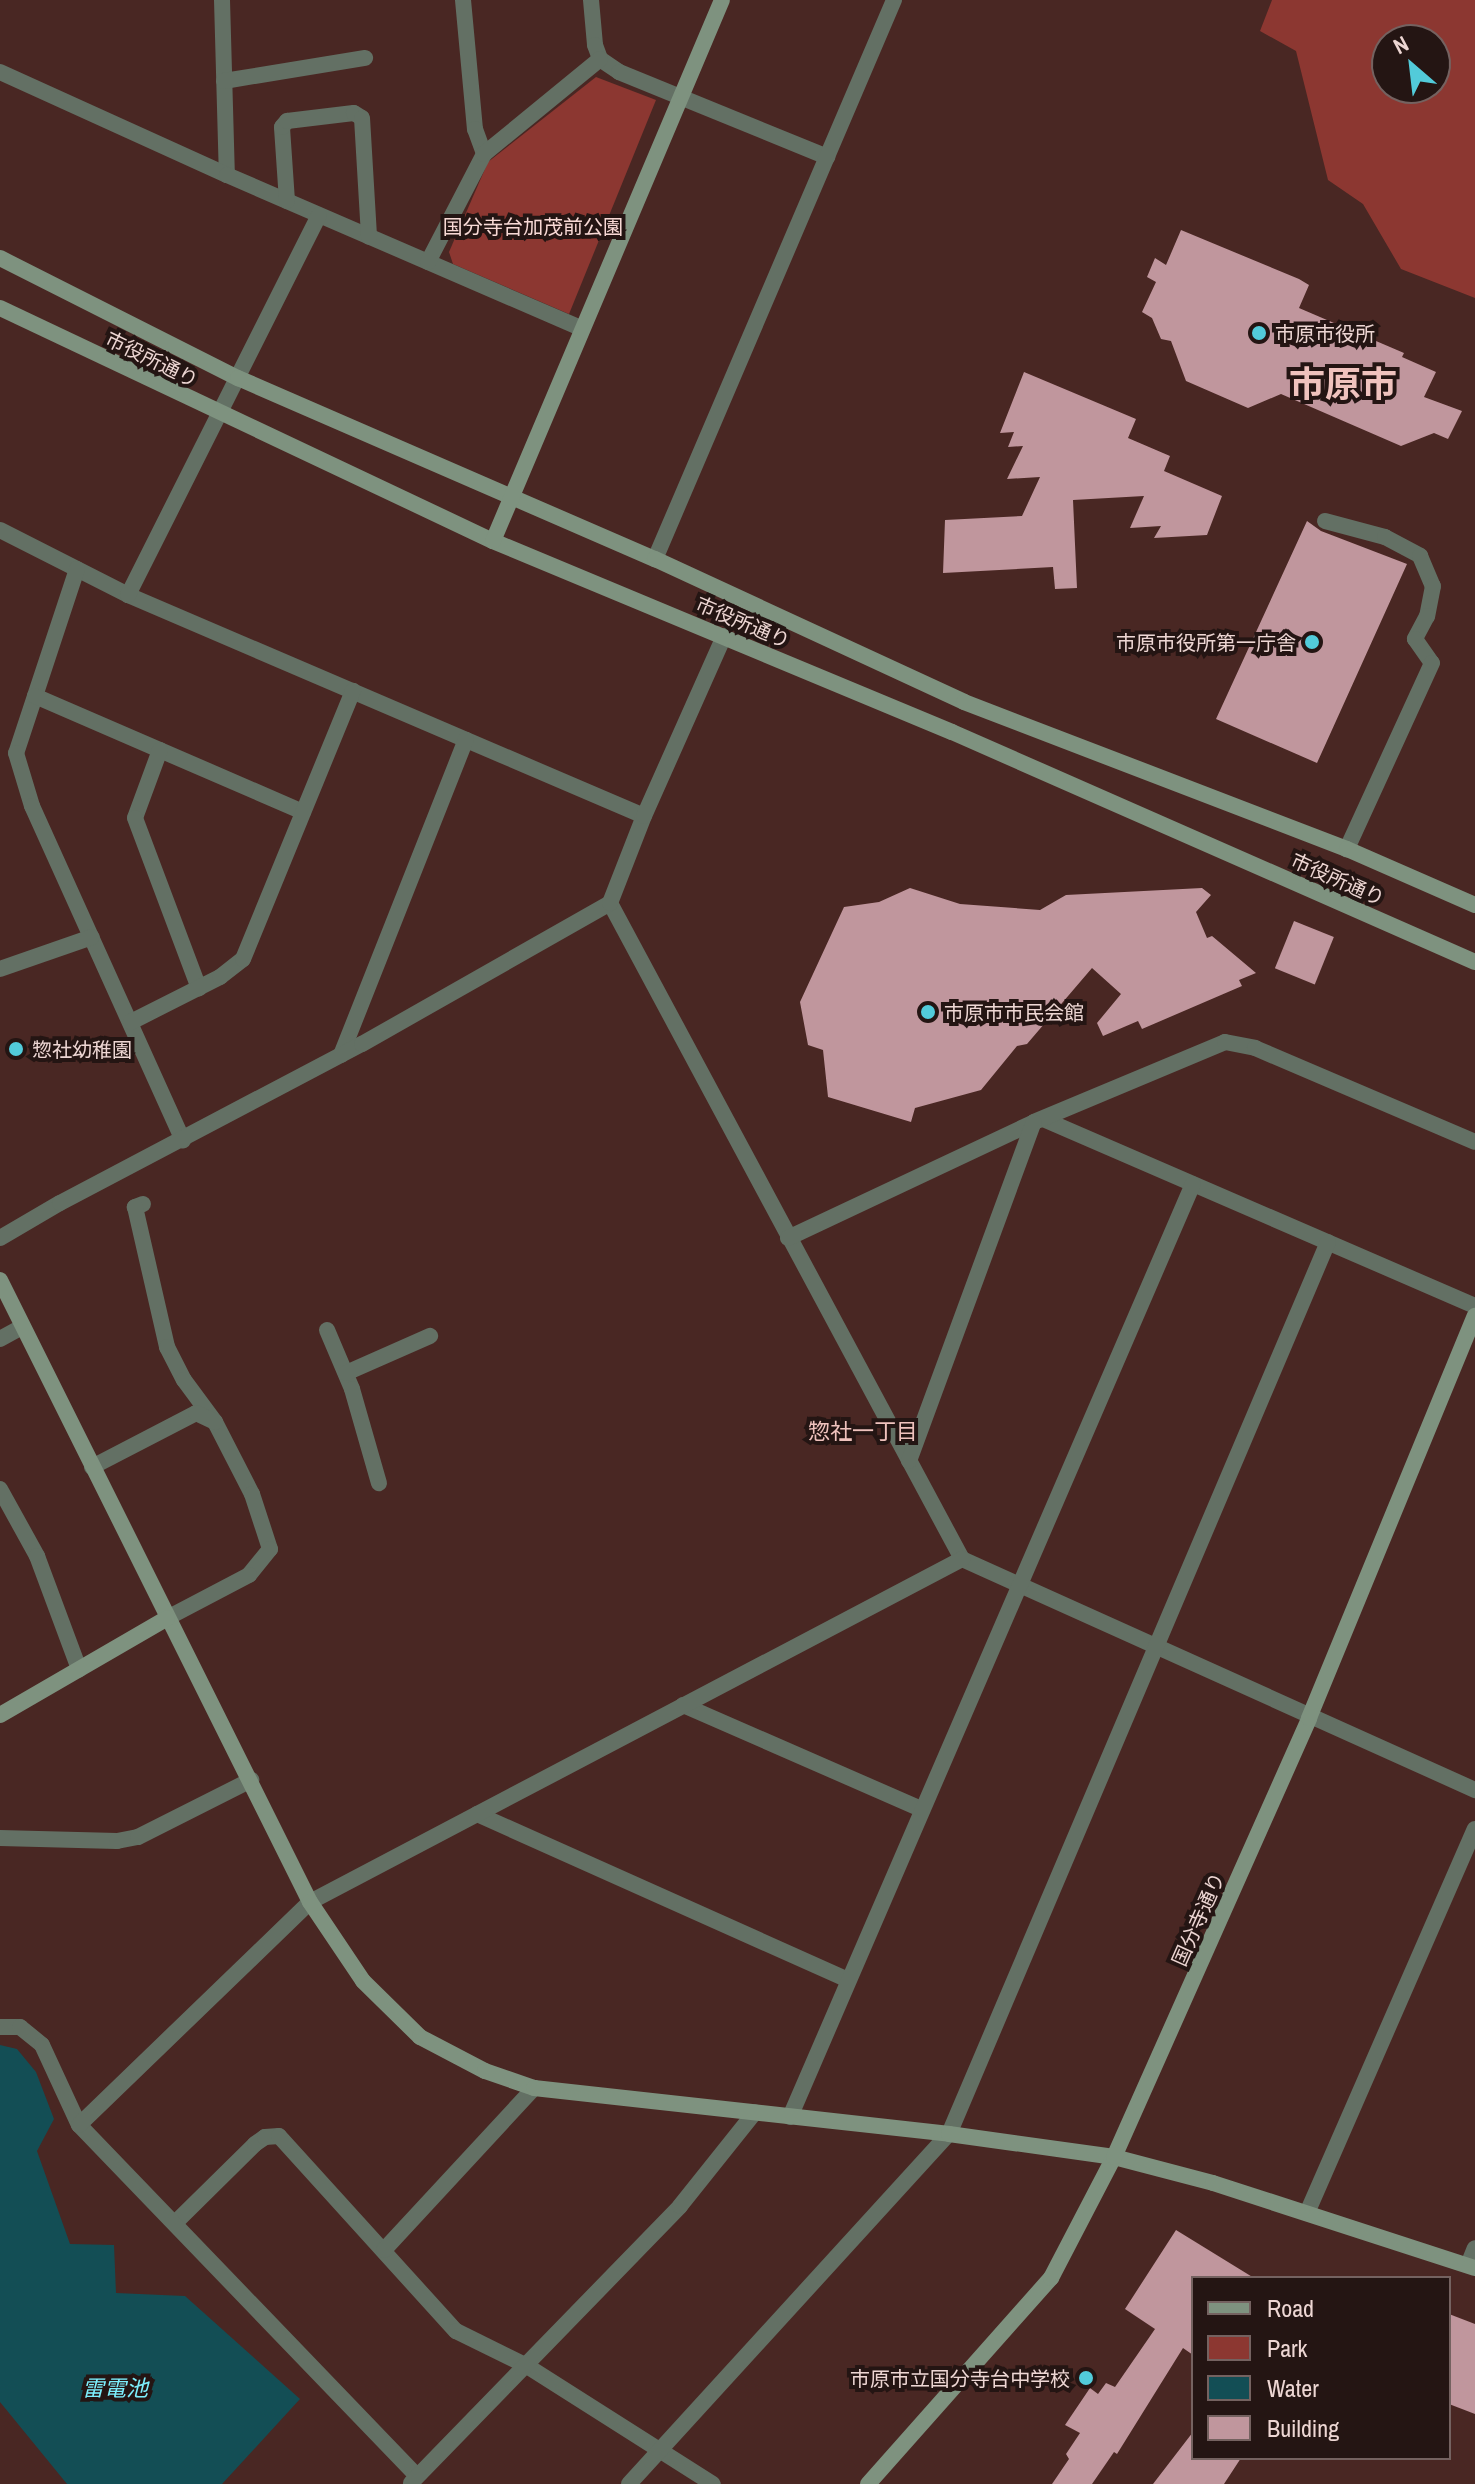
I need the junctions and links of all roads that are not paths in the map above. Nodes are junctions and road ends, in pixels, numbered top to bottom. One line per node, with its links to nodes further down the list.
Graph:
1 (222, 0): 9 (street)
2 (463, 0): 11 (street)
3 (591, 0): 7 (street)
4 (722, 0): 10 (street)
5 (894, 0): 12 (street)
6 (365, 58): 9 (street)
7 (600, 59): 10 (street); 11 (street)
8 (0, 72): 13 (street)
9 (224, 81): 13 (street)
10 (680, 98): 12 (street); 20 (street)
11 (484, 154): 18 (street)
12 (827, 157): 27 (street)
13 (227, 175): 14 (street)
14 (287, 201): 15 (street); 16 (street)
15 (319, 215): 16 (street); 21 (street)
16 (369, 237): 18 (street)
17 (0, 258): 21 (street, 市役所通り)
18 (428, 262): 20 (street)
19 (0, 308): 22 (street, 市役所通り)
20 (580, 328): 23 (street)
21 (238, 378): 22 (street); 23 (street, 市役所通り)
22 (220, 414): 26 (street, 市役所通り); 29 (street)
23 (511, 497): 26 (street); 27 (street, 市役所通り)
24 (1325, 521): 37 (street)
25 (0, 530): 28 (street)
26 (493, 541): 30 (street, 市役所通り)
27 (655, 559): 37 (street, 市役所通り)
28 (77, 569): 29 (street); 32 (street)
29 (128, 595): 31 (street)
30 (724, 636): 36 (street); 41 (street, 市役所通り)
31 (353, 691): 33 (street); 35 (street)
32 (35, 696): 34 (street); 40 (street)
33 (466, 740): 36 (street); 45 (street)
34 (160, 750): 35 (street); 43 (street)
35 (303, 812): 43 (street)
36 (644, 816): 38 (street)
37 (1347, 849): 39 (street, 市役所通り)
38 (610, 903): 45 (street); 52 (street)
39 (1475, 905)
40 (92, 937): 42 (street); 44 (street)
41 (1475, 962)
42 (0, 969)
43 (199, 988): 44 (street)
44 (131, 1022): 47 (street)
45 (341, 1055): 47 (street)
46 (1039, 1120): 48 (street); 49 (street); 52 (street); 63 (street)
47 (183, 1140): 51 (street)
48 (1475, 1142)
49 (1193, 1184): 53 (street); 68 (street)
50 (143, 1204): 62 (street)
51 (0, 1238)
52 (788, 1238): 63 (street)
53 (1328, 1242): 55 (street); 70 (street)
54 (0, 1280): 57 (street)
55 (1475, 1306)
56 (1475, 1316): 74 (street, 国分寺通り)
57 (22, 1327): 60 (street); 64 (street)
58 (327, 1330): 61 (street)
59 (430, 1336): 61 (street)
60 (0, 1339)
61 (346, 1373): 65 (street)
62 (215, 1422): 64 (street); 69 (street)
63 (909, 1461): 67 (street)
64 (92, 1467): 69 (street)
65 (379, 1483)
66 (0, 1489): 71 (street)
67 (962, 1559): 68 (street); 72 (street)
68 (1018, 1584): 70 (street); 77 (street)
69 (167, 1618): 71 (street); 75 (street)
70 (1154, 1647): 74 (street); 88 (street)
71 (79, 1669): 73 (street)
72 (683, 1705): 77 (street); 78 (street)
73 (0, 1715)
74 (1309, 1718): 76 (street); 89 (street, 国分寺通り)
75 (251, 1780): 80 (street); 81 (street)
76 (1475, 1790)
77 (921, 1809): 82 (street)
78 (477, 1814): 81 (street); 82 (street)
79 (1475, 1829): 90 (street)
80 (0, 1838)
81 (310, 1902): 84 (street); 87 (street)
82 (848, 1980): 86 (street)
83 (0, 2027): 87 (street)
84 (534, 2088): 85 (street); 93 (street)
85 (755, 2112): 86 (street); 95 (street)
86 (790, 2117): 88 (street)
87 (79, 2125): 91 (street)
88 (949, 2134): 89 (street); 96 (street)
89 (1114, 2157): 90 (street); 100 (street, 国分寺通り)
90 (1307, 2213): 94 (street)
91 (175, 2223): 93 (street); 97 (street)
92 (1475, 2248): 94 (street)
93 (384, 2250): 95 (street)
94 (1472, 2266)
95 (527, 2366): 96 (street); 97 (street)
96 (660, 2450): 98 (street); 99 (street)
97 (413, 2480)
98 (629, 2484)
99 (713, 2484)
100 (868, 2484)

